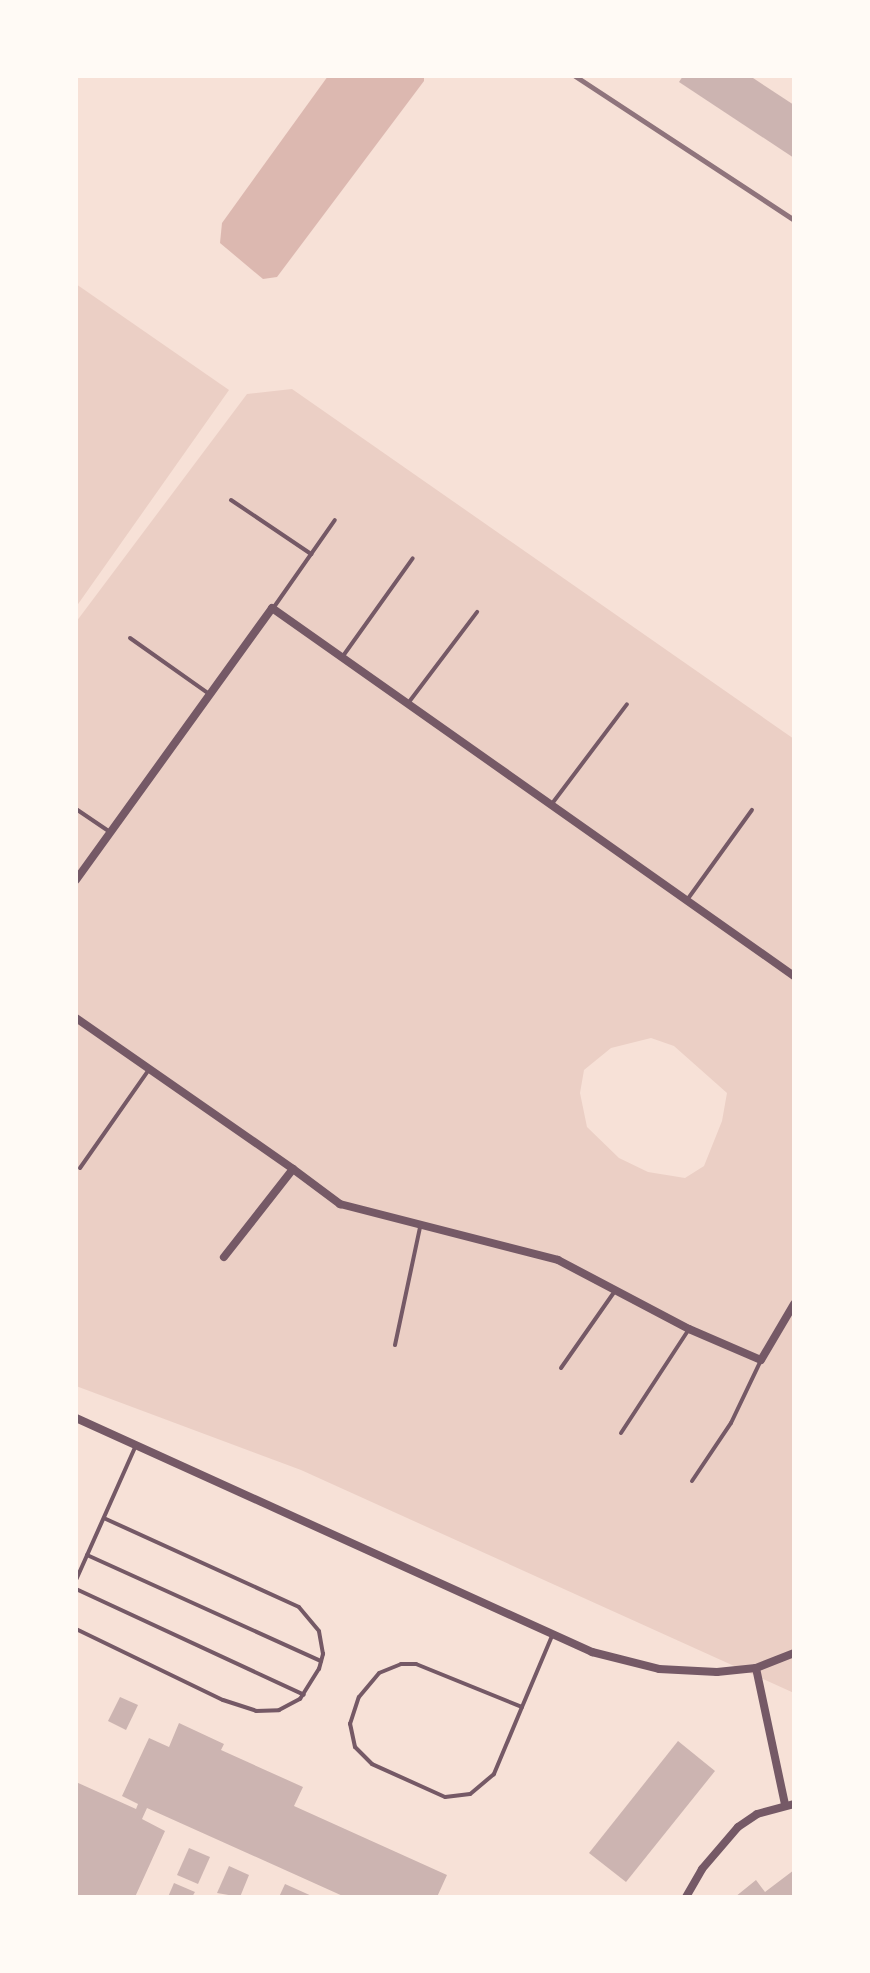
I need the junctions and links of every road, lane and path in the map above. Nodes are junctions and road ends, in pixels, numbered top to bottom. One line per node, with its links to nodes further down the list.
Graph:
1 (231, 500): 3 (lane)
2 (335, 520): 3 (lane)
3 (311, 554): 5 (lane)
4 (413, 558): 8 (lane)
5 (272, 608): 8 (street); 9 (street)
6 (477, 612): 10 (lane)
7 (130, 638): 9 (lane)
8 (343, 656): 10 (street)
9 (210, 695): 15 (street)
10 (408, 704): 12 (street)
11 (627, 704): 12 (lane)
12 (551, 805): 17 (street)
13 (76, 809): 15 (lane)
14 (752, 810): 17 (lane)
15 (110, 832): 16 (street)
16 (76, 880)
17 (687, 900): 18 (street)
18 (794, 976)
19 (76, 1018): 20 (street)
20 (150, 1069): 21 (lane); 22 (street)
21 (80, 1168)
22 (293, 1169): 23 (street); 24 (street)
23 (421, 1224): 25 (street); 29 (lane)
24 (224, 1257)
25 (615, 1291): 28 (street); 31 (lane)
26 (794, 1304): 27 (street)
27 (791, 1315): 30 (street)
28 (689, 1329): 30 (street); 33 (lane)
29 (395, 1345)
30 (761, 1360): 35 (lane)
31 (561, 1368)
32 (76, 1418): 34 (street)
33 (621, 1433)
34 (136, 1445): 36 (lane); 41 (street)
35 (692, 1481)
36 (104, 1518): 37 (lane); 43 (lane)
37 (87, 1555): 38 (lane); 43 (lane)
38 (76, 1580)
39 (76, 1589): 45 (lane)
40 (76, 1629): 45 (lane)
41 (553, 1634): 44 (street); 46 (lane)
42 (794, 1653): 44 (street)
43 (321, 1661): 45 (lane)
44 (756, 1668): 47 (street)
45 (304, 1695)
46 (522, 1707): 46 (lane)
47 (790, 1804): 48 (street)
48 (686, 1897)

